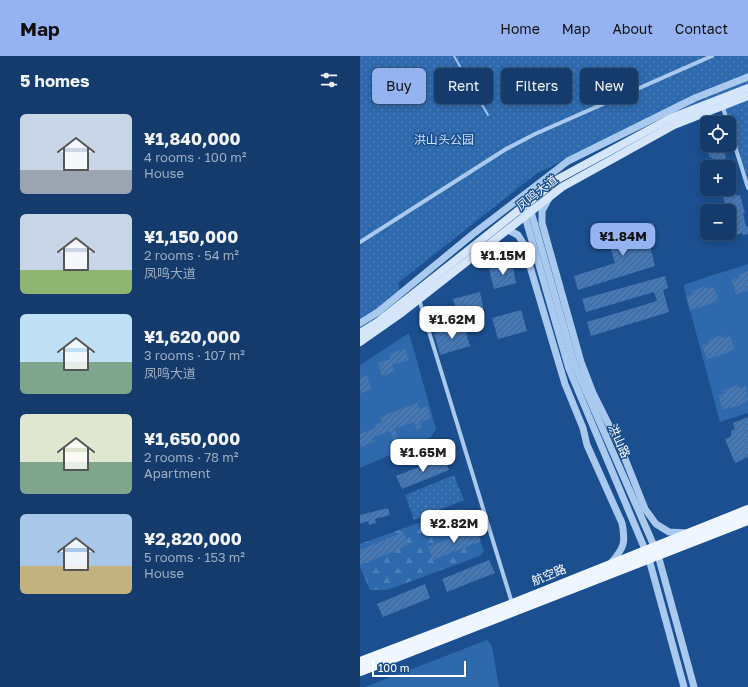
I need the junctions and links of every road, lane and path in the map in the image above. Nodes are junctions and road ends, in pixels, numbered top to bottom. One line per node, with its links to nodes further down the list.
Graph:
1 (712, 56): 13 (street)
2 (748, 77): 15 (street)
3 (748, 88): 10 (main road, 凤鸣大道)
4 (748, 96): 5 (main road, 凤鸣大道)
5 (722, 105): 6 (street); 9 (main road, 凤鸣大道)
6 (726, 116)
7 (736, 149): 8 (street)
8 (748, 188)
9 (549, 198): 11 (main road, 凤鸣大道); 20 (street)
10 (525, 204): 11 (street, 洪山路); 16 (main road, 凤鸣大道)
11 (528, 214): 12 (main road, 凤鸣大道); 21 (street, 洪山路)
12 (508, 230): 14 (main road, 凤鸣大道); 22 (street)
13 (360, 242)
14 (419, 299): 17 (main road, 凤鸣大道); 23 (street)
15 (360, 323)
16 (360, 333)
17 (360, 342)
18 (748, 510): 20 (main road, 航空路)
19 (748, 520): 21 (main road, 航空路)
20 (687, 533): 21 (main road, 航空路)
21 (651, 552): 22 (main road, 航空路); 25 (main road, 航空路); 26 (street, 洪山路); 27 (street, 洪山路)
22 (611, 563): 23 (main road, 航空路)
23 (512, 604): 24 (main road, 航空路)
24 (360, 662)
25 (360, 672)
26 (684, 687)
27 (694, 687)

